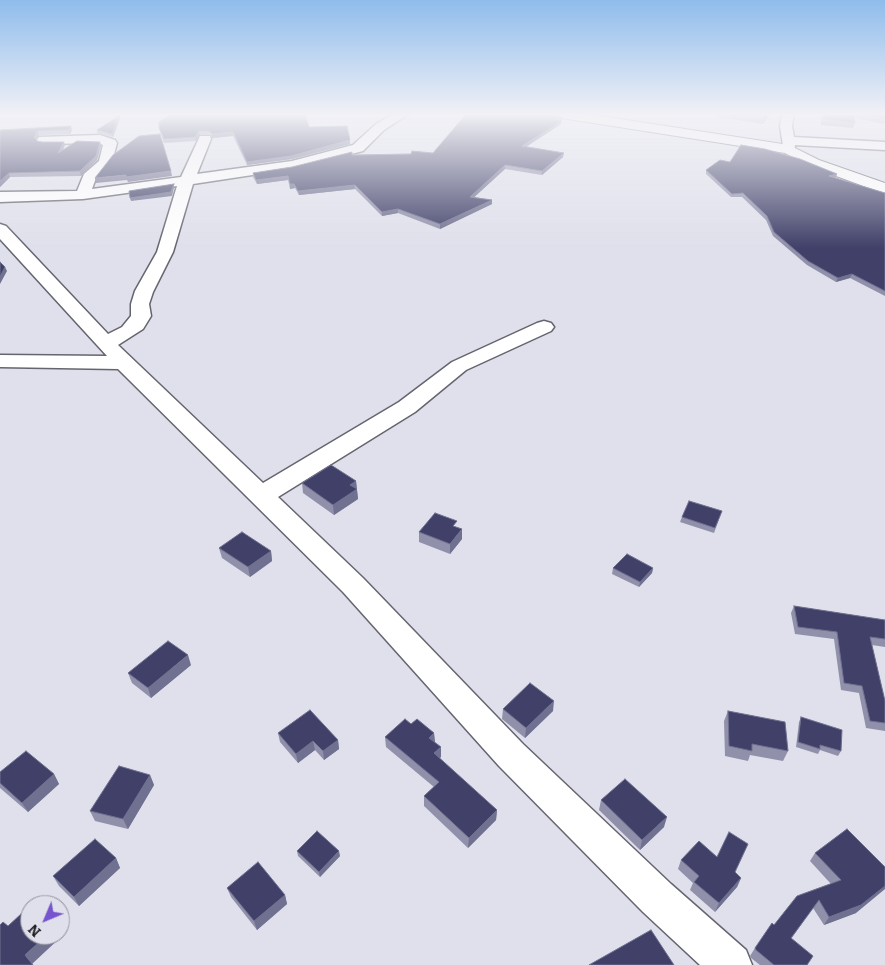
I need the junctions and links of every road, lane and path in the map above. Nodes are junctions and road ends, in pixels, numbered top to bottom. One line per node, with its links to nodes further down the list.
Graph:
1 (106, 158): 7 (street)
2 (197, 158): 5 (street)
3 (319, 158): 5 (street)
4 (807, 158): 6 (street)
5 (188, 179): 7 (street); 11 (street)
6 (885, 189)
7 (84, 195): 8 (street)
8 (0, 197)
9 (0, 229): 11 (street)
10 (544, 327): 13 (street)
11 (115, 353): 12 (street); 13 (street)
12 (0, 361)
13 (262, 495): 14 (street)
14 (730, 965)

